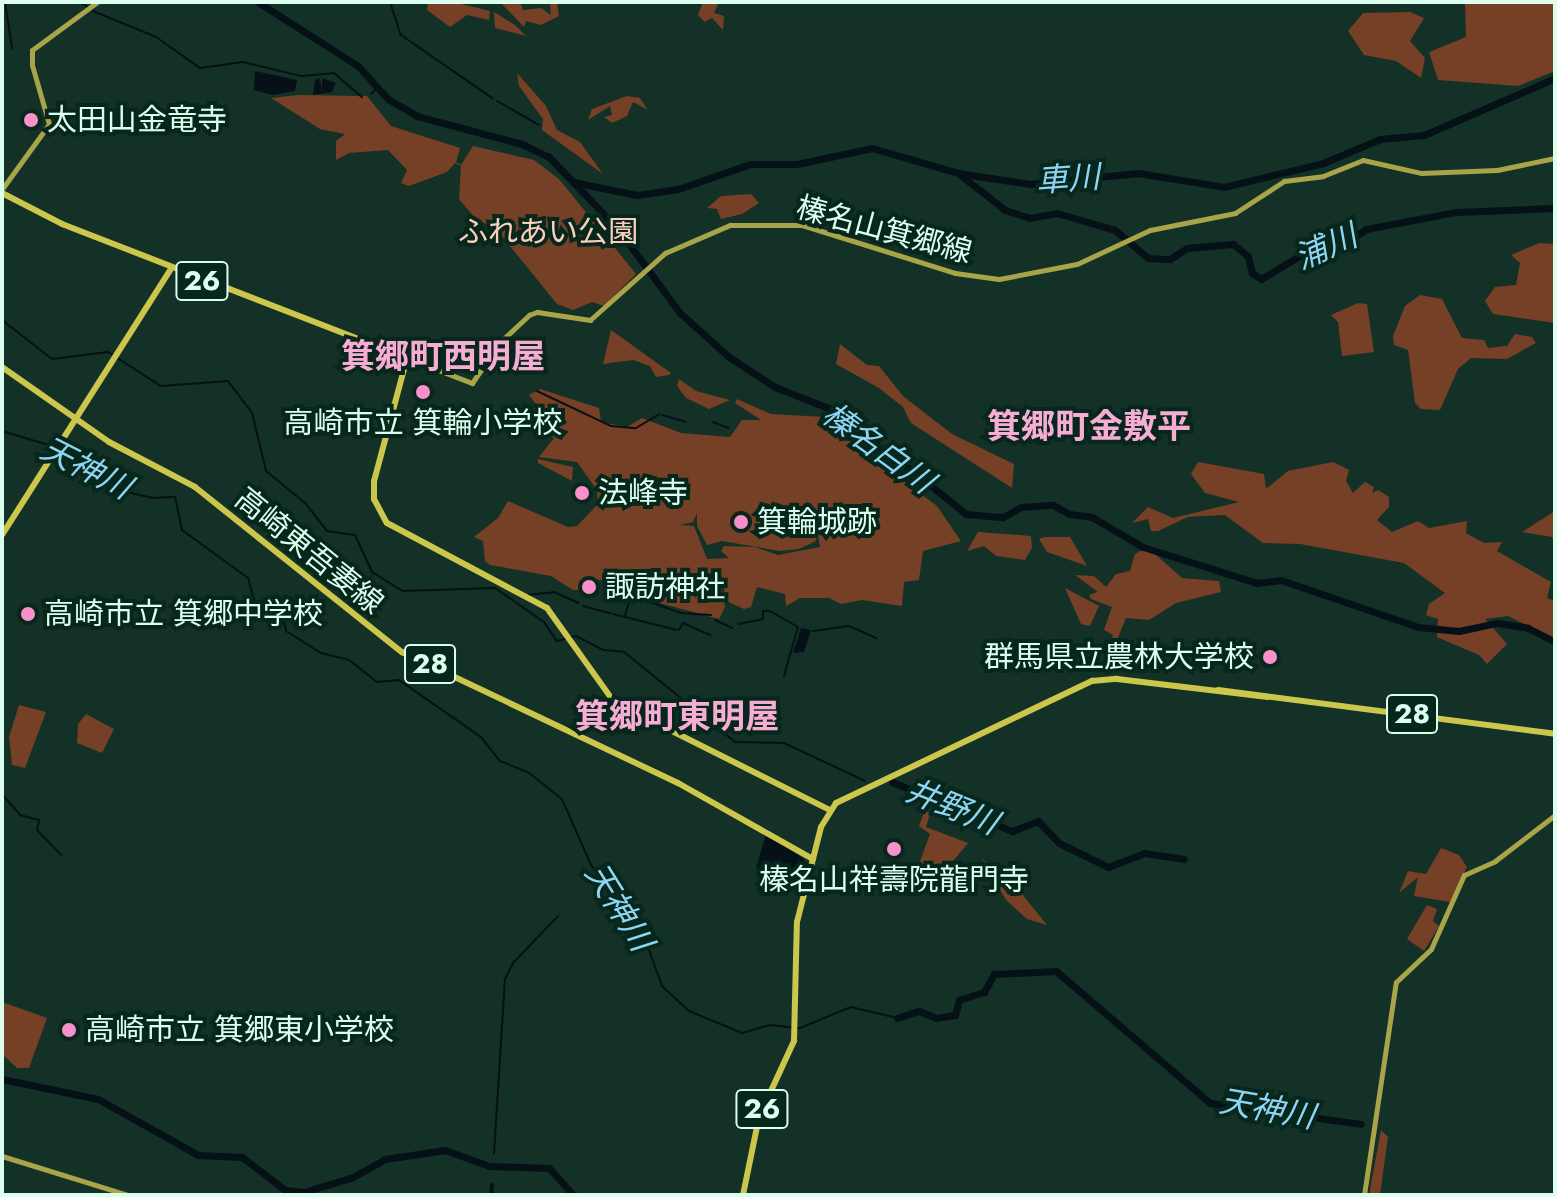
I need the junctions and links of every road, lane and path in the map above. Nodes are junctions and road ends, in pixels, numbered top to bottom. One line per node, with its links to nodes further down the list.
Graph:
1 (97, 2): 3 (main road)
2 (1555, 158): 5 (main road, 榛名山箕郷線)
3 (2, 191): 4 (main road, 26)
4 (171, 269): 5 (main road, 26); 7 (main road)
5 (407, 358): 10 (main road)
6 (2, 367): 7 (main road, 高崎東吾妻線 / 28)
7 (78, 419): 8 (main road); 12 (main road, 高崎東吾妻線 / 28)
8 (2, 535)
9 (1555, 734): 10 (main road, 28)
10 (830, 810): 12 (main road, 26)
11 (1555, 815): 16 (main road)
12 (813, 859): 15 (main road, 26)
13 (2, 1156): 14 (main road)
14 (128, 1195)
15 (743, 1195)
16 (1364, 1195)

